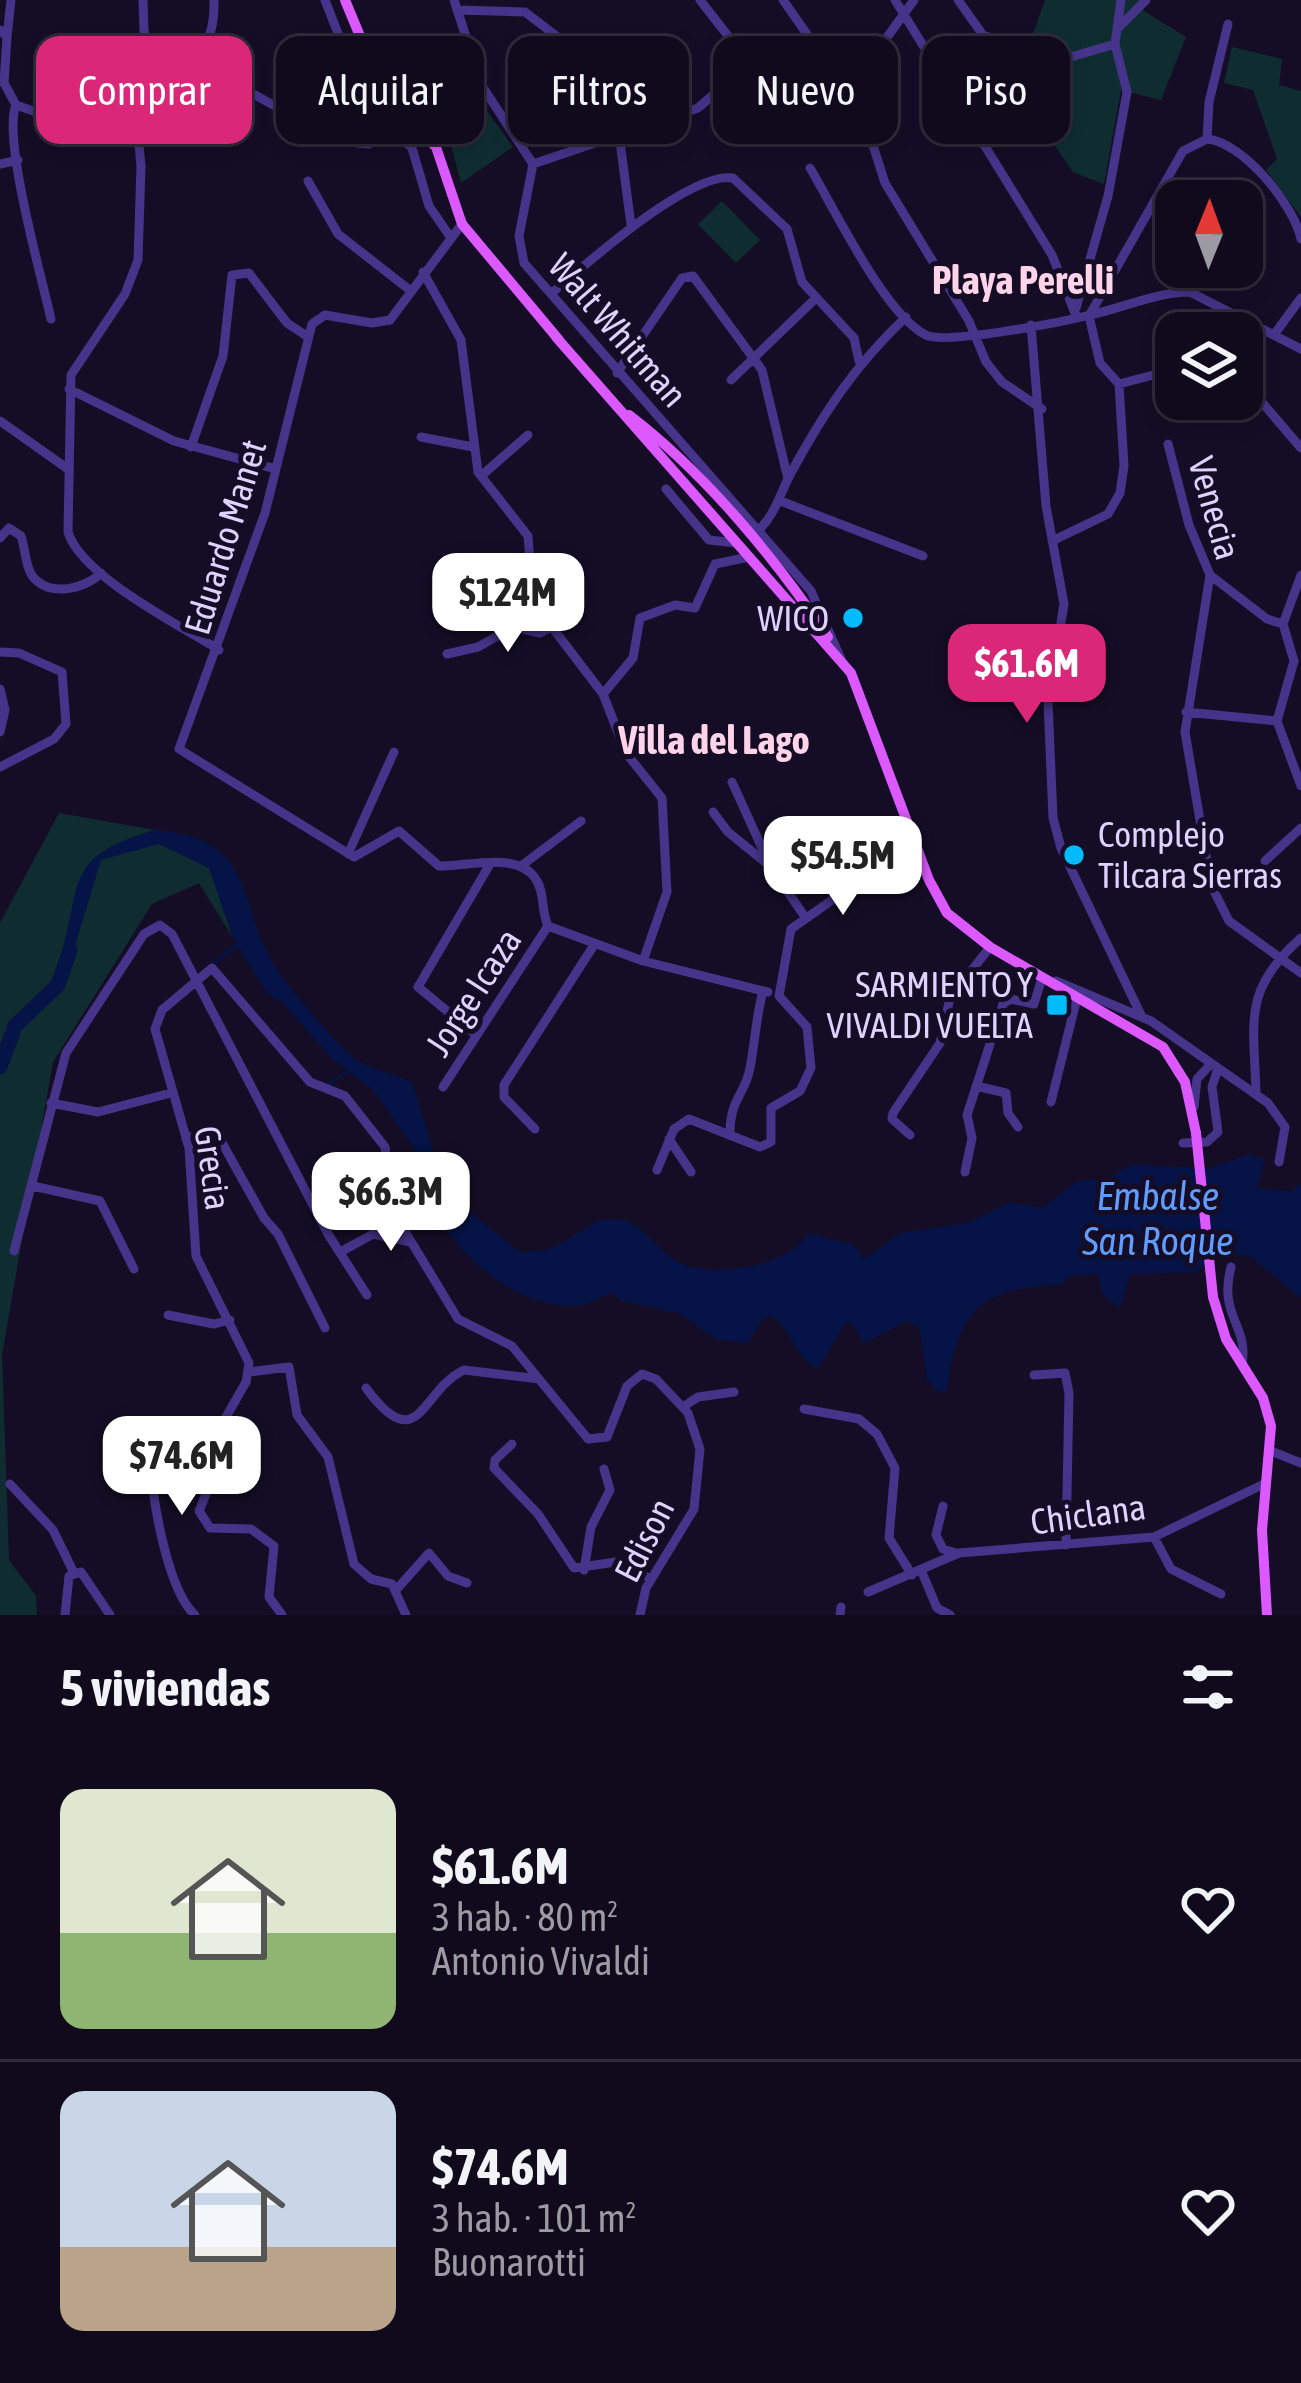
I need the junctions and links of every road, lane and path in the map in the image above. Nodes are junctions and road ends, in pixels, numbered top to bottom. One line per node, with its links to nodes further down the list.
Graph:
1 (11, 0): 17 (street)
2 (143, 0): 18 (street)
3 (214, 0): 19 (street)
4 (325, 0): 20 (street)
5 (345, 0): 21 (main road)
6 (700, 0): 23 (street)
7 (783, 0): 24 (street)
8 (895, 0): 14 (street)
9 (914, 0): 14 (street)
10 (958, 0): 26 (street)
11 (1121, 0): 16 (street)
12 (1146, 0): 16 (street)
13 (456, 5): 22 (street); 38 (street)
14 (904, 14): 25 (street); 51 (street)
15 (1228, 24): 29 (street)
16 (1117, 29): 26 (street)
17 (3, 34): 27 (street)
18 (145, 36)
19 (210, 36)
20 (339, 36)
21 (361, 36)
22 (556, 36)
23 (727, 36)
24 (809, 36)
25 (888, 36)
26 (1115, 44): 51 (street)
27 (16, 105): 28 (street); 36 (street)
28 (36, 113)
29 (1207, 139): 43 (street); 51 (street)
30 (139, 144): 67 (street)
31 (407, 144): 44 (street)
32 (434, 144): 41 (main road)
33 (590, 144): 38 (street)
34 (620, 144): 42 (street)
35 (873, 144): 57 (street)
36 (18, 160): 37 (street); 53 (street)
37 (0, 164)
38 (533, 164): 47 (street, Walt Whitman)
39 (810, 167): 52 (street)
40 (308, 181): 46 (street)
41 (462, 224): 44 (street); 59 (main road)
42 (631, 225): 47 (street); 48 (street)
43 (1301, 234)
44 (448, 235): 45 (street)
45 (423, 272): 46 (street); 76 (street)
46 (411, 291): 58 (street)
47 (553, 293): 64 (street, Walt Whitman)
48 (816, 298): 61 (street); 62 (street)
49 (1301, 298): 56 (street)
50 (1231, 312): 51 (street)
51 (1080, 314): 54 (street); 66 (street)
52 (906, 317): 57 (street); 62 (street)
53 (51, 319)
54 (1030, 325): 57 (street); 70 (street)
55 (1263, 326): 56 (street)
56 (1276, 332): 60 (street)
57 (976, 333): 70 (street)
58 (308, 337): 75 (street); 80 (street, Eduardo Manet)
59 (556, 337): 68 (main road); 78 (main road)
60 (1301, 349)
61 (753, 354): 64 (street); 65 (street); 82 (street)
62 (859, 361): 82 (street)
63 (1155, 375): 66 (street)
64 (620, 377): 68 (street); 85 (street, Walt Whitman)
65 (731, 380)
66 (1119, 384): 87 (street)
67 (70, 389): 75 (street); 79 (street)
68 (610, 394): 85 (main road)
69 (1263, 404): 77 (street)
70 (1042, 409): 87 (street)
71 (0, 421): 79 (street)
72 (528, 435): 81 (street)
73 (421, 437): 76 (street)
74 (1168, 444): 92 (street, Venecia)
75 (191, 447): 80 (street)
76 (473, 448): 81 (street)
77 (1301, 448)
78 (669, 468): 85 (main road); 88 (main road)
79 (68, 469): 91 (street)
80 (276, 470): 96 (street, Eduardo Manet)
81 (482, 476): 95 (street)
82 (788, 478): 84 (street)
83 (667, 489): 88 (street)
84 (783, 502): 85 (street); 89 (street)
85 (754, 535): 90 (main road); 99 (main road)
86 (0, 538): 91 (street)
87 (1052, 541): 133 (street)
88 (736, 543): 90 (main road)
89 (923, 556)
90 (748, 557): 99 (main road); 101 (street)
91 (101, 573): 96 (street)
92 (1210, 575): 94 (street); 102 (street, Venecia)
93 (1301, 575): 94 (street)
94 (1283, 624): 103 (street)
95 (553, 626): 98 (street); 101 (street)
96 (219, 650): 115 (street, Eduardo Manet)
97 (0, 652): 108 (street)
98 (447, 654)
99 (840, 657): 114 (main road)
100 (0, 689): 104 (street)
101 (603, 694): 126 (street)
102 (1186, 712): 103 (street); 125 (street, Venecia)
103 (1277, 721): 106 (street)
104 (0, 732)
105 (1301, 740): 106 (street)
106 (1286, 750): 110 (street)
107 (394, 752): 115 (street)
108 (0, 767)
109 (732, 782): 119 (street)
110 (1301, 786)
111 (713, 812): 119 (street)
112 (581, 821): 118 (street)
113 (1301, 828): 116 (street)
114 (914, 842): 120 (street); 124 (main road)
115 (348, 854): 117 (street)
116 (1265, 861)
117 (490, 864): 118 (street); 134 (street)
118 (521, 866): 121 (street)
119 (770, 866): 120 (street)
120 (805, 917): 131 (street)
121 (548, 926): 123 (street); 134 (street, Jorge Icaza)
122 (1301, 938): 125 (street)
123 (594, 945): 126 (street); 144 (street)
124 (990, 947): 128 (main road); 146 (street)
125 (1277, 959): 127 (street, Venecia); 139 (street)
126 (643, 961): 130 (street)
127 (1301, 973)
128 (1039, 976): 132 (main road); 133 (street); 136 (street)
129 (195, 977): 138 (street, Grecia); 141 (street); 155 (street); 157 (street)
130 (764, 991): 131 (street); 145 (street)
131 (779, 996): 145 (street)
132 (1077, 998): 140 (street); 142 (main road)
133 (1141, 1016): 135 (street)
134 (476, 1035): 137 (street, Jorge Icaza)
135 (1213, 1068): 139 (street); 142 (street); 149 (street)
136 (976, 1086): 143 (street); 153 (street)
137 (443, 1087)
138 (171, 1093): 141 (street); 147 (street, Grecia)
139 (1256, 1094): 150 (street)
140 (1051, 1102)
141 (51, 1103): 154 (street)
142 (1193, 1113): 164 (main road, bridge)
143 (1018, 1127)
144 (535, 1129)
145 (730, 1131): 148 (street)
146 (910, 1135)
147 (186, 1138): 162 (street, Grecia); 163 (street)
148 (669, 1139): 151 (street); 152 (street)
149 (1183, 1143)
150 (1279, 1162)
151 (657, 1170)
152 (692, 1172)
153 (964, 1172)
154 (32, 1186): 156 (street); 159 (street)
155 (411, 1242): 157 (street); 167 (street)
156 (14, 1251)
157 (342, 1251): 160 (street)
158 (1231, 1267): 164 (street)
159 (134, 1269)
160 (367, 1295)
161 (168, 1315): 162 (street)
162 (230, 1320): 165 (street, Grecia)
163 (325, 1328)
164 (1242, 1364): 174 (main road)
165 (249, 1372): 172 (street); 188 (street)
166 (1034, 1375): 181 (street)
167 (539, 1379): 168 (street); 170 (street)
168 (366, 1388)
169 (734, 1392): 170 (street)
170 (683, 1407): 186 (street, Edison)
171 (804, 1408): 185 (street)
172 (217, 1437): 193 (street); 194 (street)
173 (512, 1444): 183 (street)
174 (1271, 1451): 175 (street); 177 (main road)
175 (1301, 1462)
176 (604, 1469): 183 (street)
177 (1266, 1483): 180 (street, Chiclana); 198 (main road)
178 (10, 1484): 184 (street)
179 (943, 1506): 182 (street)
180 (1154, 1537): 181 (street, Chiclana); 190 (street)
181 (1066, 1545): 182 (street, Chiclana)
182 (959, 1553): 185 (street, Chiclana)
183 (584, 1570): 186 (street)
184 (74, 1573): 191 (street); 192 (street)
185 (917, 1573): 189 (street, Chiclana); 197 (street)
186 (651, 1579): 196 (street, Edison)
187 (467, 1583): 188 (street)
188 (396, 1590): 195 (street)
189 (868, 1592)
190 (1221, 1594)
191 (65, 1615)
192 (110, 1615)
193 (195, 1615)
194 (282, 1615)
195 (406, 1615)
196 (640, 1615)
197 (950, 1615)
198 (1267, 1615)

